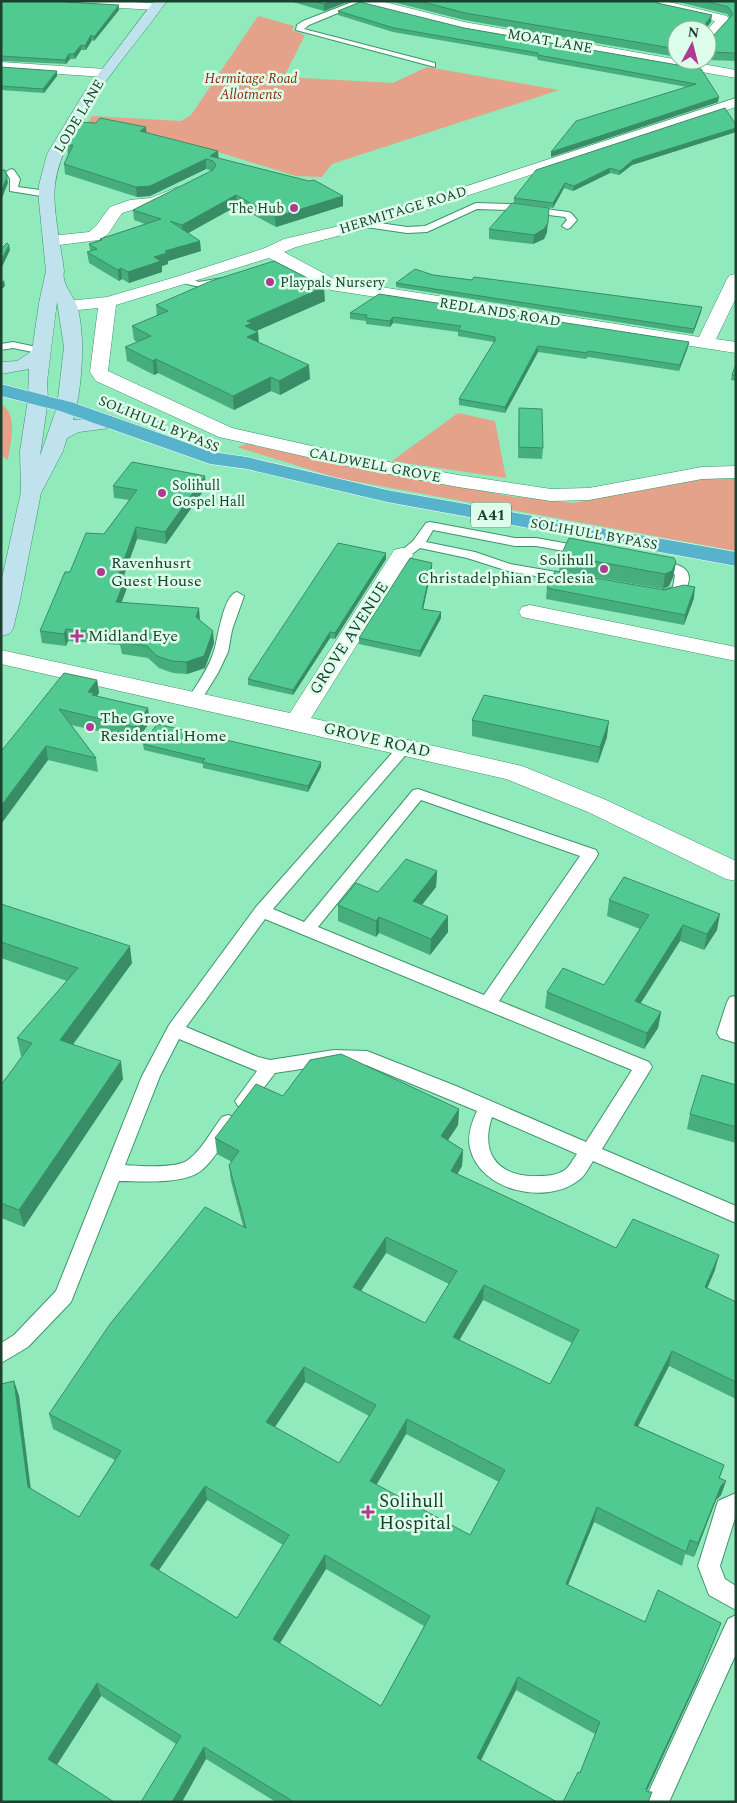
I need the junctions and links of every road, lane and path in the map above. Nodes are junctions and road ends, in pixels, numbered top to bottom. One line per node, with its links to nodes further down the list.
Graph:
1 (67, 1): 4 (street)
2 (658, 1): 5 (street)
3 (367, 2): 6 (street, MOAT LANE); 7 (lane)
4 (159, 4): 10 (main road, LODE LANE)
5 (717, 29)
6 (667, 59)
7 (432, 65)
8 (1, 66): 10 (street)
9 (717, 70): 11 (street, MOAT LANE)
10 (105, 73): 15 (main road, LODE LANE)
11 (736, 74)
12 (736, 102): 16 (street, HERMITAGE ROAD)
13 (11, 172): 15 (lane)
14 (190, 185): 18 (street)
15 (47, 194): 18 (main road, LODE LANE)
16 (366, 224): 17 (lane); 19 (street, HERMITAGE ROAD)
17 (567, 226)
18 (51, 241): 20 (main road, LODE LANE)
19 (275, 259): 23 (street, HERMITAGE ROAD); 26 (street, REDLANDS ROAD)
20 (54, 278): 25 (main road, LODE LANE); 29 (main road, LODE LANE)
21 (234, 278): 23 (lane)
22 (736, 279): 26 (street)
23 (185, 280): 24 (street, HERMITAGE ROAD)
24 (108, 302): 25 (street, HERMITAGE ROAD); 37 (street, CALDWELL GROVE)
25 (68, 306): 34 (main road, LODE LANE)
26 (705, 344): 28 (street, REDLANDS ROAD)
27 (1, 347): 29 (lane)
28 (736, 348)
29 (42, 352): 30 (main road); 33 (main road, LODE LANE)
30 (1, 368)
31 (1, 377): 33 (highway, A41)
32 (1, 390): 33 (highway, A41)
33 (37, 390): 34 (highway, A41); 38 (main road, LODE LANE)
34 (68, 398): 35 (highway, SOLIHULL BYPASS / A41); 36 (main road, LODE LANE)
35 (116, 411): 36 (main road); 41 (highway, SOLIHULL BYPASS / A41)
36 (58, 435): 38 (main road, LODE LANE)
37 (736, 472)
38 (32, 492): 47 (main road, LODE LANE)
39 (410, 550): 40 (lane); 43 (lane); 51 (street, GROVE AVENUE)
40 (598, 553)
41 (736, 559)
42 (647, 562): 44 (lane)
43 (586, 581)
44 (654, 593)
45 (237, 596): 50 (lane)
46 (529, 612): 48 (street)
47 (1, 629)
48 (736, 654)
49 (1, 657): 50 (street, GROVE ROAD)
50 (195, 699): 51 (street, GROVE ROAD)
51 (296, 722): 52 (street, GROVE ROAD)
52 (405, 747): 53 (street, GROVE ROAD); 54 (lane)
53 (736, 872)
54 (262, 910): 55 (lane); 58 (lane)
55 (307, 929): 57 (lane); 57 (lane)
56 (736, 1002): 59 (lane)
57 (488, 1003): 62 (lane)
58 (175, 1030): 60 (lane); 63 (lane)
59 (736, 1036)
60 (270, 1067): 61 (lane); 63 (lane)
61 (487, 1108): 62 (lane); 62 (lane)
62 (590, 1151): 64 (lane)
63 (112, 1173): 65 (lane)
64 (736, 1215)
65 (1, 1354)
66 (736, 1503): 67 (lane)
67 (736, 1599)
68 (736, 1627): 69 (lane)
69 (656, 1802)

